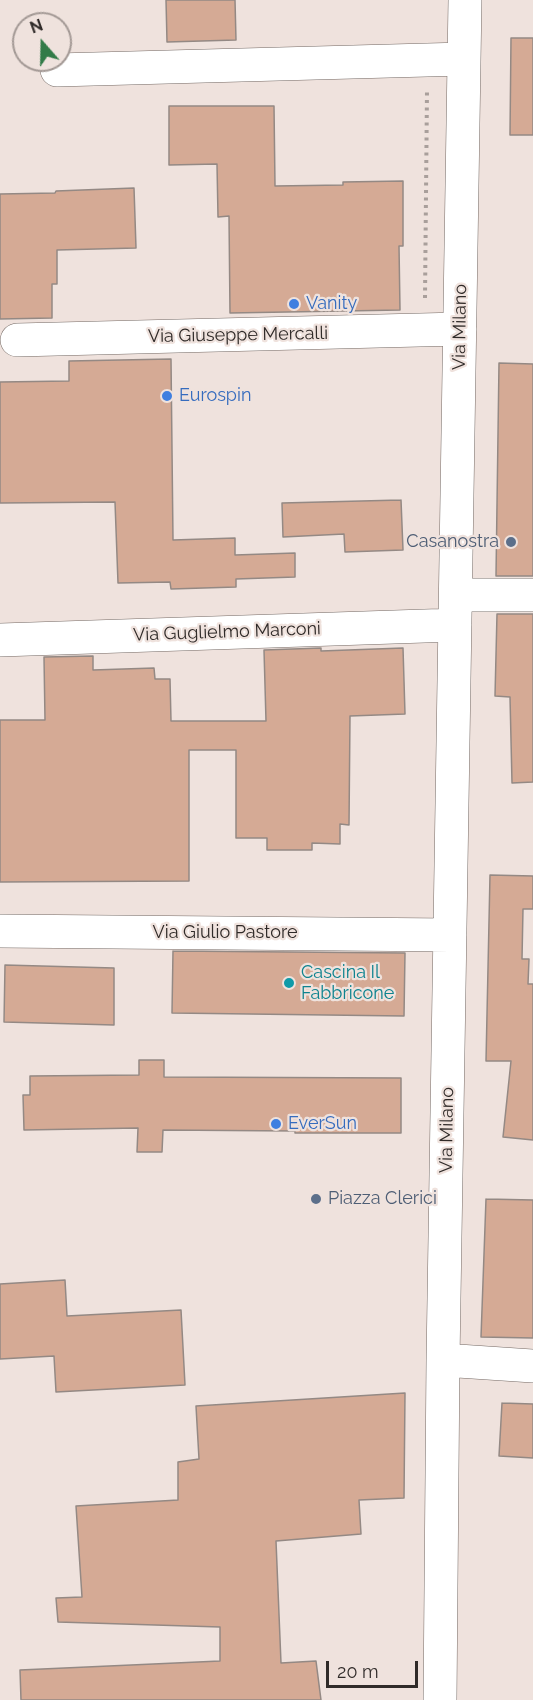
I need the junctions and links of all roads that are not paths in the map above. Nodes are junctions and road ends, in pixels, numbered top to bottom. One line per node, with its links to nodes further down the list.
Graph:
1 (465, 0): 2 (street, Via Milano)
2 (464, 59): 3 (street); 4 (street, Via Milano)
3 (72, 70)
4 (460, 329): 5 (street, Via Giuseppe Mercalli); 7 (street, Via Milano)
5 (17, 340)
6 (533, 595): 7 (street)
7 (455, 610): 8 (street, Via Guglielmo Marconi); 10 (street, Via Milano)
8 (0, 640)
9 (0, 931): 10 (street, Via Giulio Pastore)
10 (450, 934): 11 (street, Via Milano)
11 (443, 1360): 12 (street); 13 (street, Via Milano)
12 (533, 1366)
13 (440, 1700)

